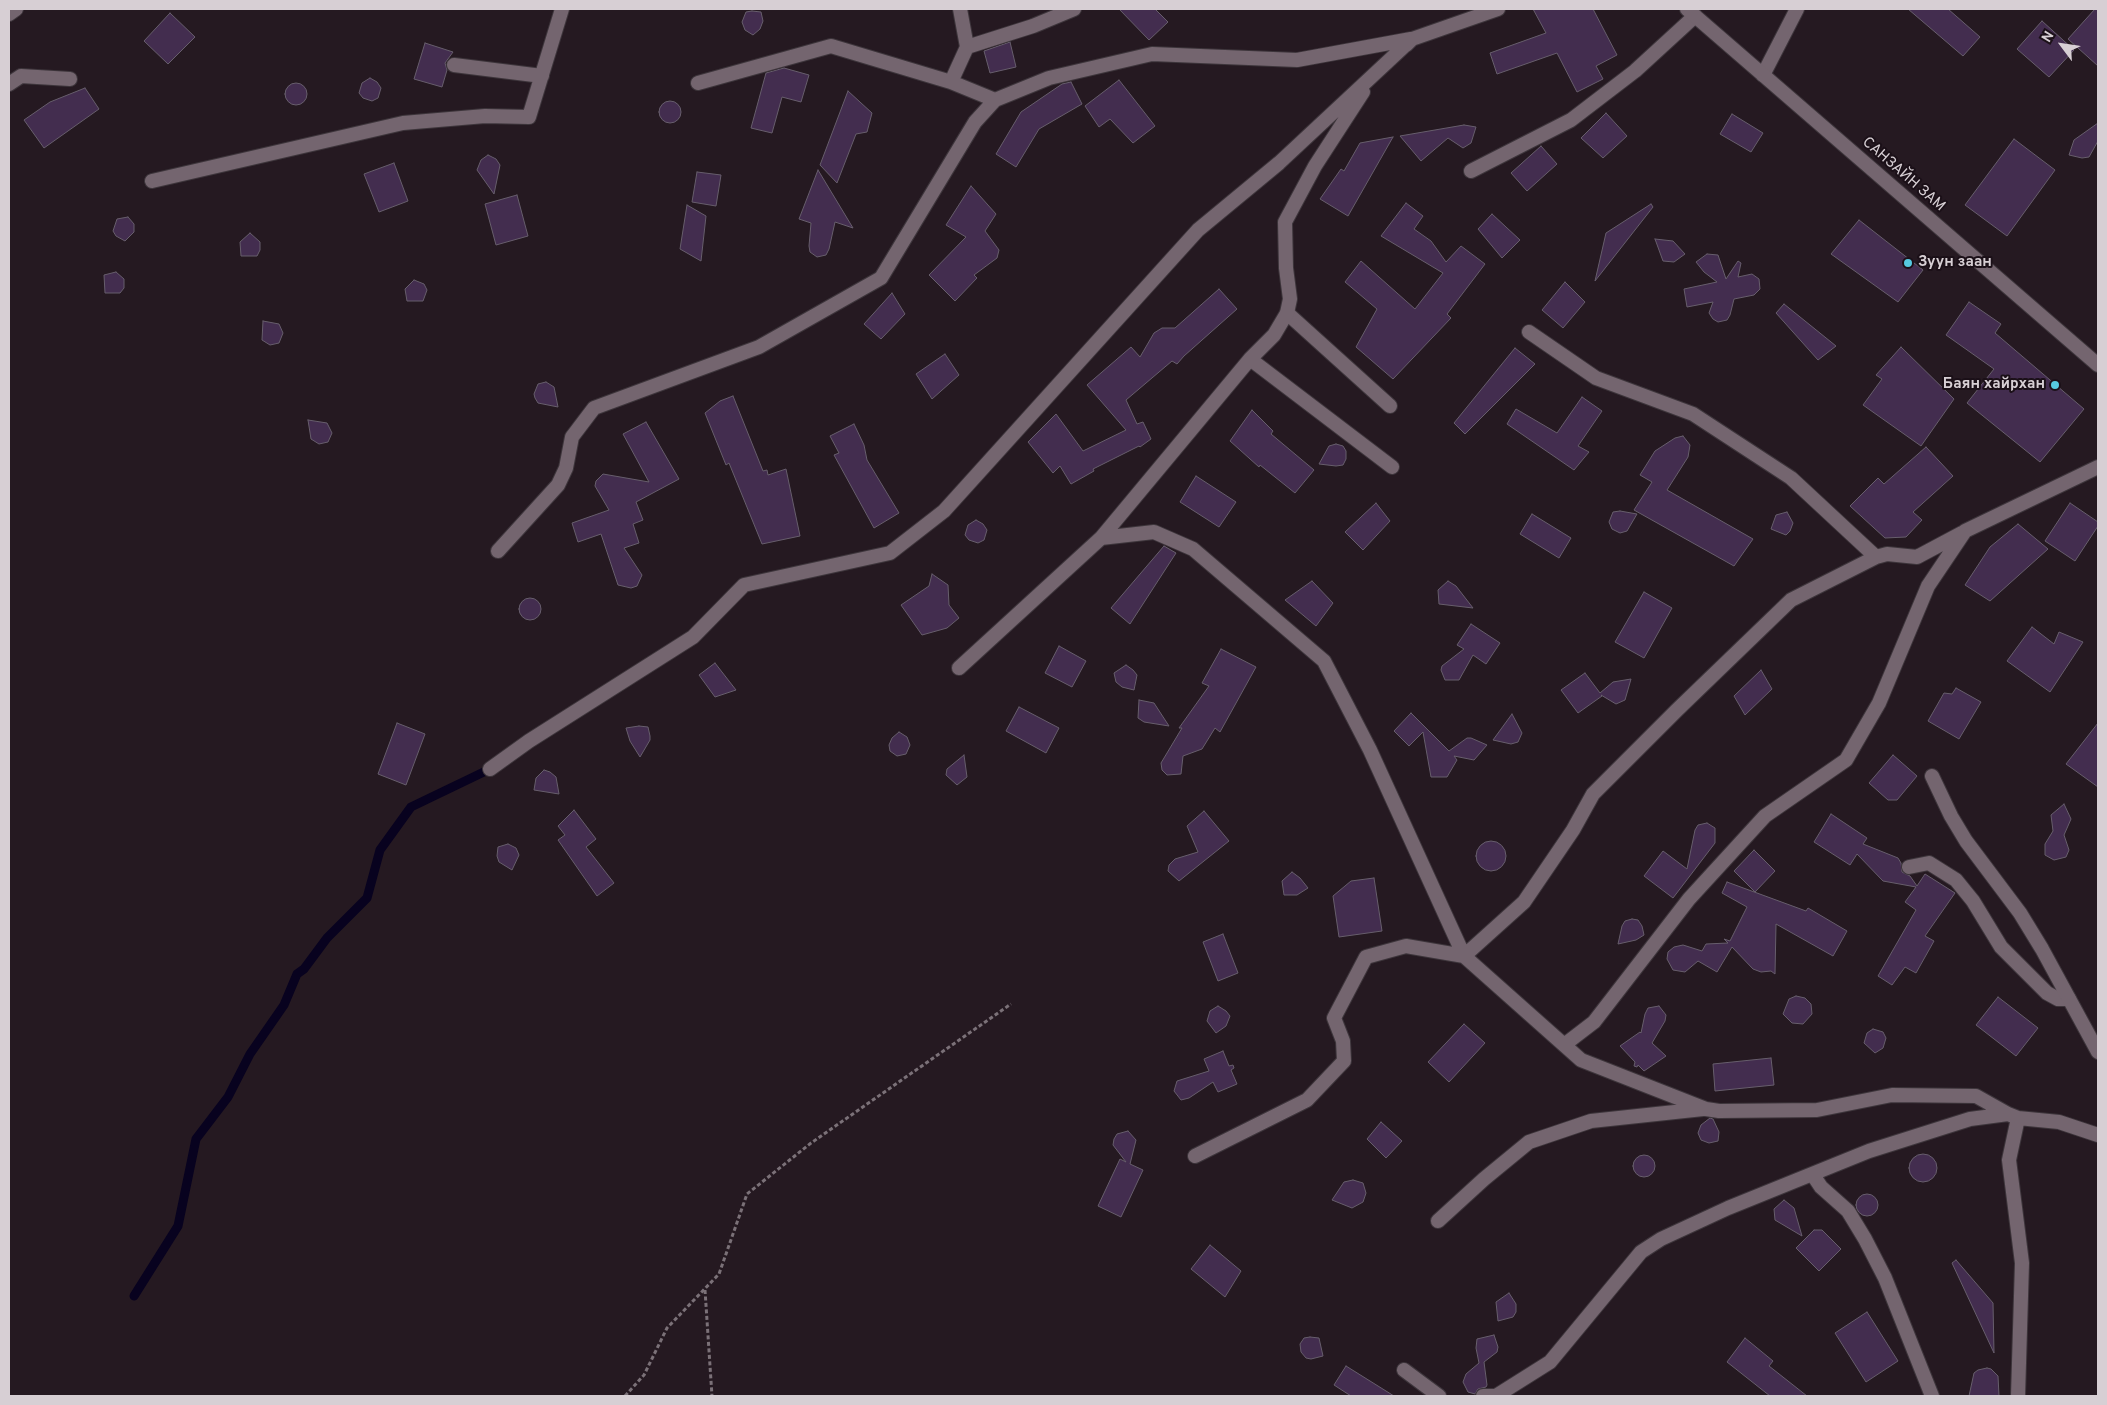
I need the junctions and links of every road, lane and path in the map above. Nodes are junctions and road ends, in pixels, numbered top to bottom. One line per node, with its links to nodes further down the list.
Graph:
1 (16, 9): 8 (street)
2 (562, 9): 13 (street)
3 (960, 9): 10 (street)
4 (1074, 9): 10 (street)
5 (1498, 9): 9 (street)
6 (1797, 9): 12 (street)
7 (1691, 12): 12 (street, САНЗАЙН ЗАМ); 19 (street)
8 (9, 14)
9 (1412, 39): 18 (street); 21 (street); 33 (street)
10 (966, 47): 15 (street)
11 (454, 64): 13 (street)
12 (1763, 75): 24 (street, САНЗАЙН ЗАМ)
13 (542, 76): 20 (street)
14 (70, 79): 17 (street)
15 (951, 82): 16 (street); 18 (street)
16 (698, 83)
17 (9, 84)
18 (995, 100): 30 (street)
19 (1471, 171)
20 (152, 181)
21 (1287, 313): 23 (street); 25 (street)
22 (1529, 332): 31 (street)
23 (1250, 359): 26 (street); 29 (street)
24 (2098, 365)
25 (1390, 406)
26 (1392, 467)
27 (2098, 467): 28 (street)
28 (1964, 531): 31 (street); 39 (street)
29 (1102, 538): 32 (street); 36 (street)
30 (498, 551)
31 (1876, 557): 36 (street)
32 (959, 668)
33 (490, 768)
34 (1932, 776): 37 (street)
35 (1909, 867): 37 (street)
36 (1464, 956): 39 (street); 44 (street)
37 (2069, 998): 40 (street)
38 (1011, 1004): 47 (path)
39 (1564, 1044): 41 (street)
40 (2098, 1052)
41 (1706, 1109): 42 (street); 46 (street)
42 (2013, 1116): 43 (street); 45 (street); 54 (street)
43 (2098, 1135)
44 (1195, 1156)
45 (1813, 1175): 52 (street); 53 (street)
46 (1438, 1221)
47 (705, 1289): 49 (path); 50 (path)
48 (1404, 1370): 51 (street)
49 (625, 1396)
50 (712, 1396)
51 (1439, 1396)
52 (1483, 1396)
53 (1932, 1396)
54 (2018, 1396)

